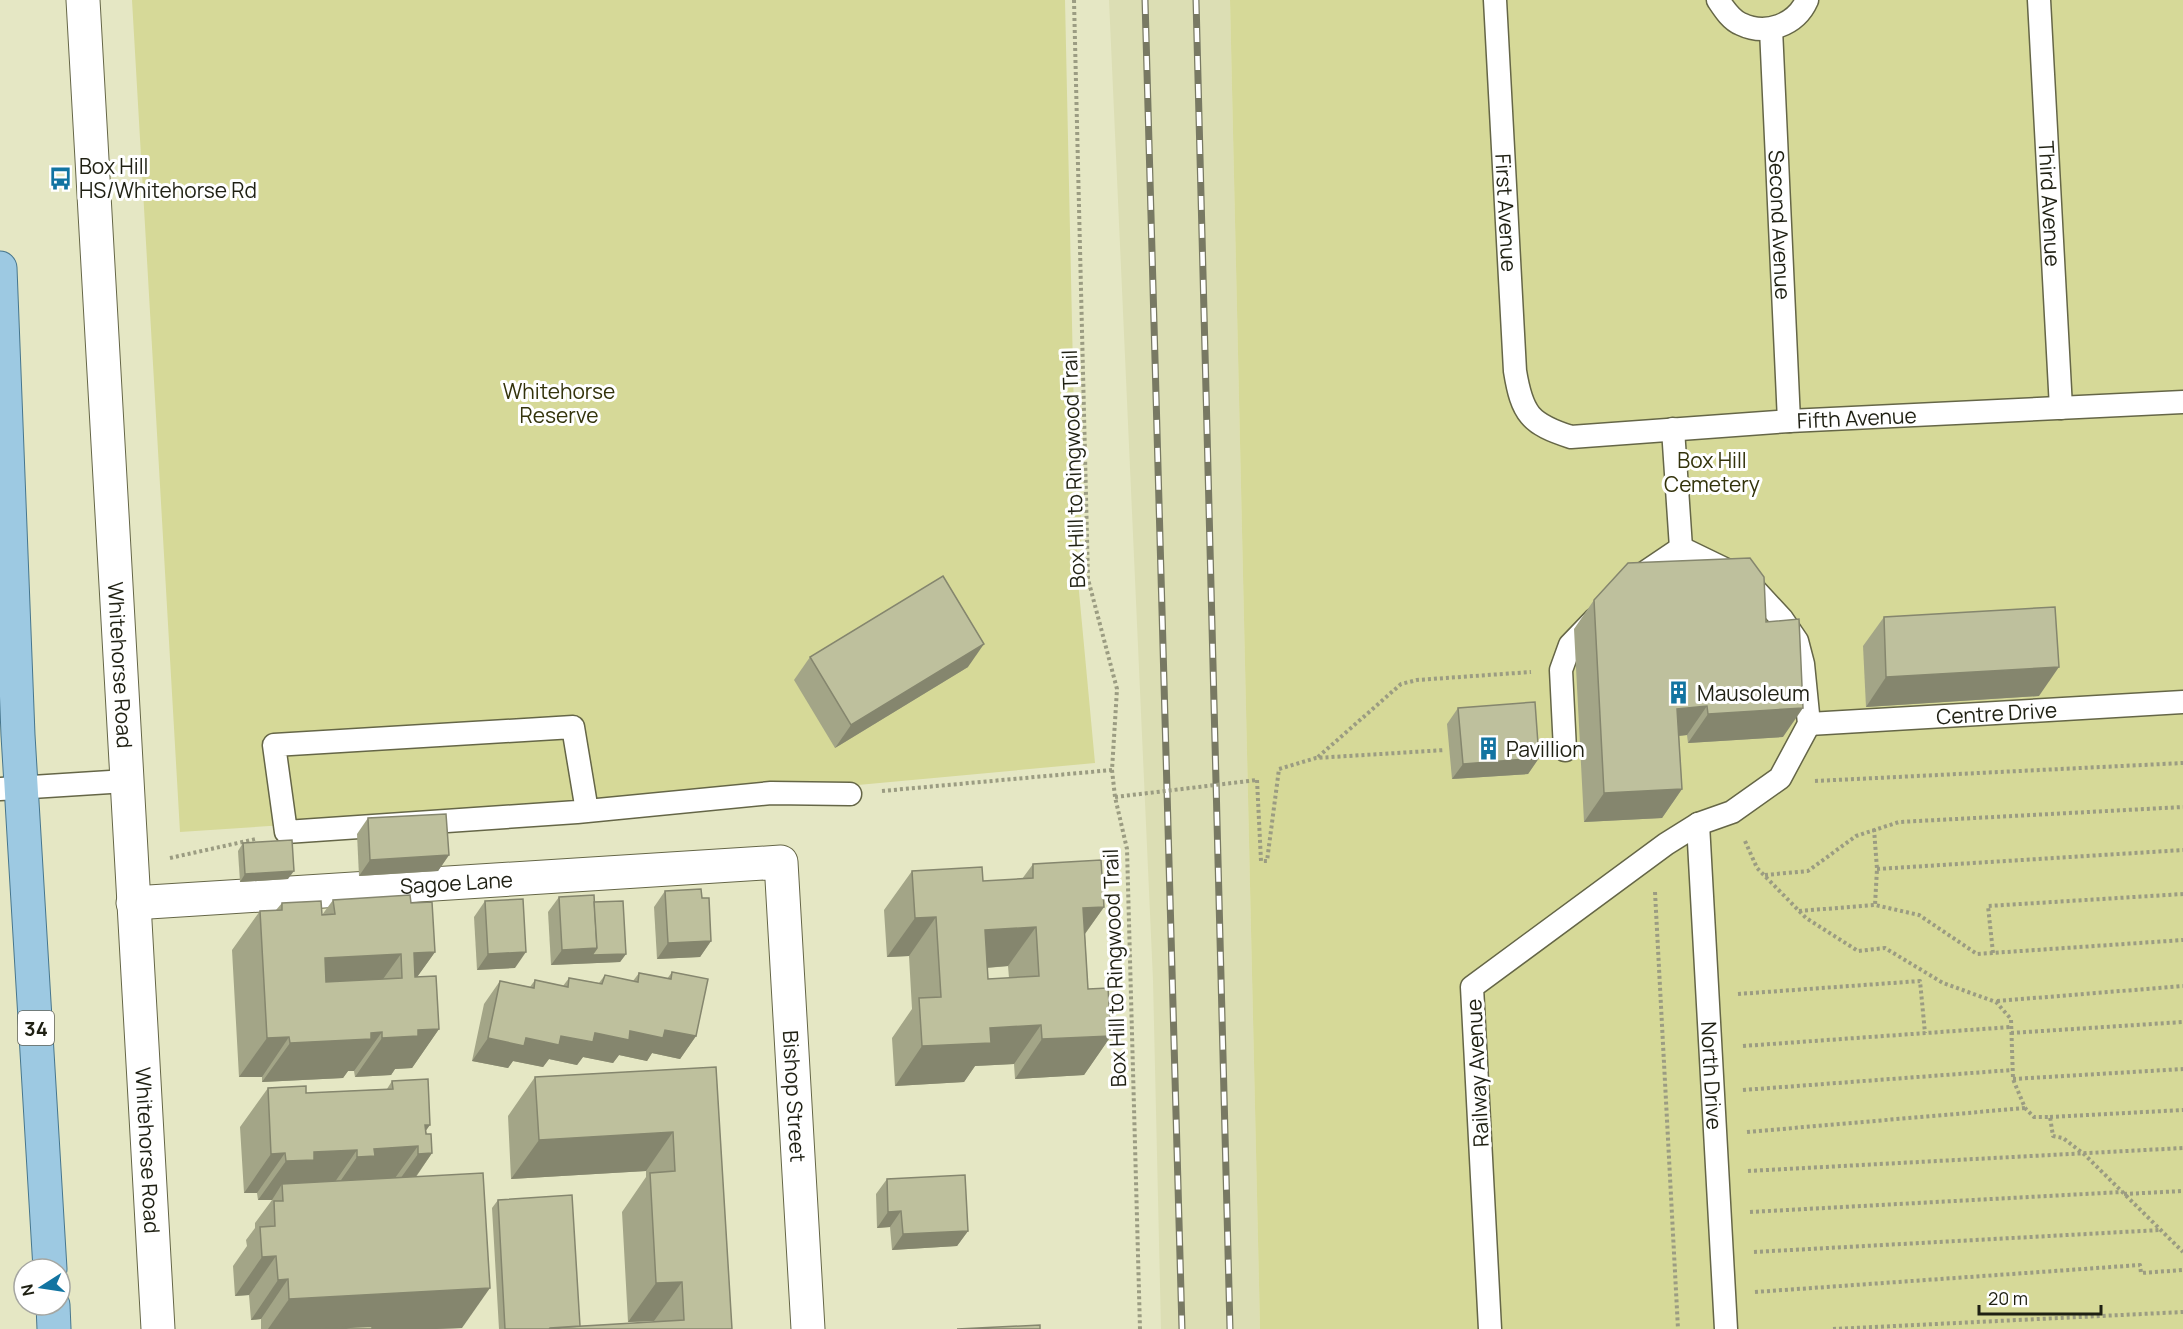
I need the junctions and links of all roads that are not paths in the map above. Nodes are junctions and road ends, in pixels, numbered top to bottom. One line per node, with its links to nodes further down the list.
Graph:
1 (82, 0): 18 (street, Whitehorse Road)
2 (1495, 0): 10 (lane, First Avenue)
3 (1718, 0): 6 (lane)
4 (1807, 0): 6 (lane)
5 (2039, 0): 9 (lane, Third Avenue)
6 (1771, 29): 11 (lane, Second Avenue)
7 (0, 268): 13 (main road, 34)
8 (2183, 402): 9 (lane, Fifth Avenue)
9 (2061, 408): 11 (lane, Fifth Avenue)
10 (1533, 420): 12 (lane, Fifth Avenue)
11 (1789, 421): 12 (lane, Fifth Avenue)
12 (1672, 429): 14 (lane)
13 (4, 465): 19 (main road, 34)
14 (1681, 548): 16 (lane); 17 (lane)
15 (2183, 702): 16 (lane, Centre Drive)
16 (1809, 724): 22 (lane, Railway Avenue)
17 (1565, 750)
18 (126, 781): 19 (lane); 24 (street, Whitehorse Road)
19 (11, 788): 25 (main road, 34)
20 (850, 794): 21 (lane)
21 (587, 811): 21 (lane)
22 (1698, 824): 28 (lane, Railway Avenue); 29 (lane, North Drive)
23 (781, 862): 24 (street, Sagoe Lane); 27 (street, Bishop Street)
24 (133, 903): 26 (street, Whitehorse Road)
25 (49, 1257)
26 (158, 1329)
27 (808, 1329)
28 (1490, 1329)
29 (1726, 1329)

